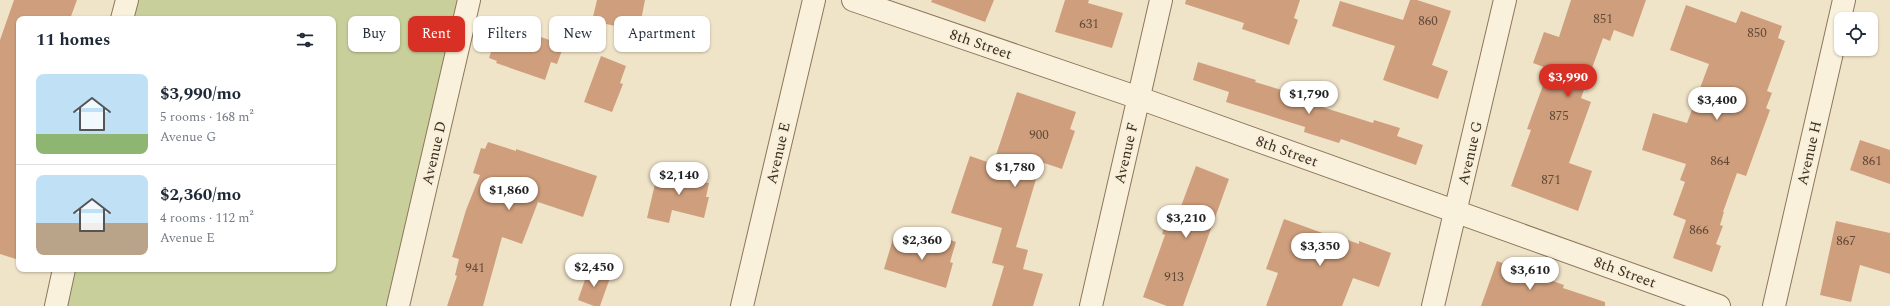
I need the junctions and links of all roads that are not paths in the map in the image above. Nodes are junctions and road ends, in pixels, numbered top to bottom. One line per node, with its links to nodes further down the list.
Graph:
1 (127, 0): 8 (street)
2 (469, 0): 13 (street, Avenue D)
3 (814, 0): 14 (street, Avenue E)
4 (853, 0): 9 (street, 8th Street)
5 (1161, 0): 9 (street, Avenue F)
6 (1505, 0): 10 (street, Avenue G)
7 (1844, 0): 18 (street, Avenue H)
8 (123, 16)
9 (1139, 98): 10 (street, 8th Street); 15 (street, Avenue F)
10 (1456, 211): 16 (street, Avenue G); 17 (street, 8th Street)
11 (63, 272): 12 (street)
12 (56, 306)
13 (398, 306)
14 (742, 306)
15 (1091, 306)
16 (1433, 306)
17 (1719, 306)
18 (1774, 306)

